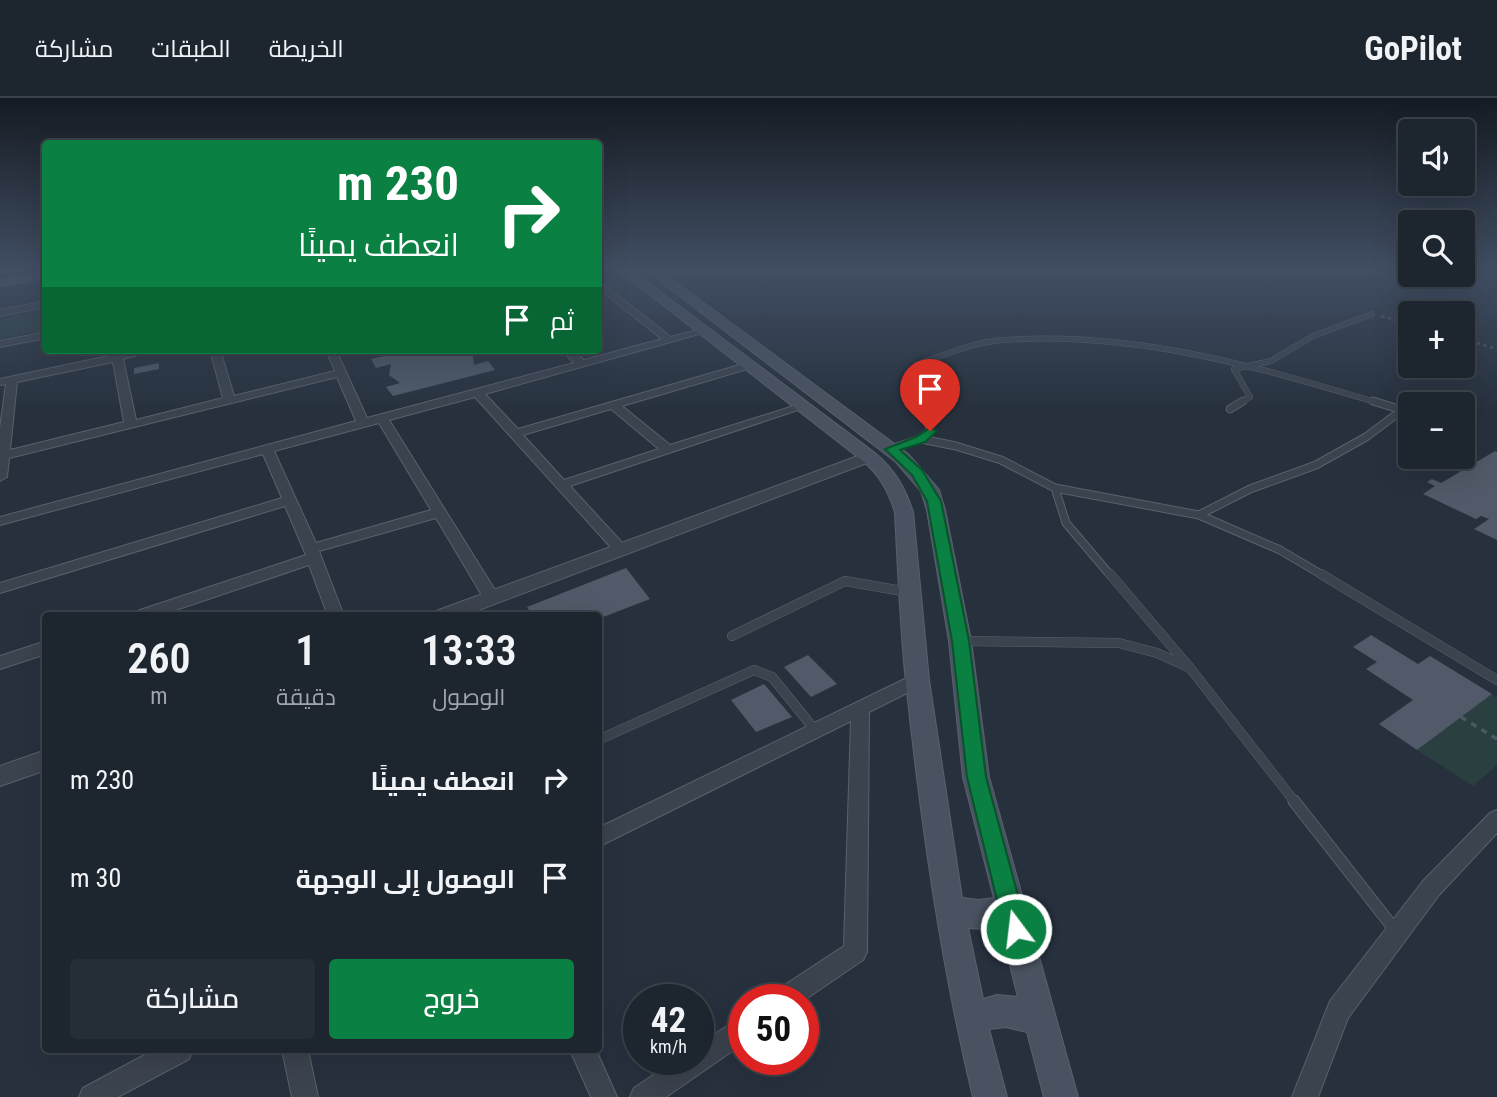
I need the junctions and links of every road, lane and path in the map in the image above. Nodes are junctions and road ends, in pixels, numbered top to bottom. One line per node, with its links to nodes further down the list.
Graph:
1 (640, 317): 7 (street)
2 (686, 317): 5 (main road)
3 (715, 317): 20 (main road)
4 (1365, 317): 18 (lane)
5 (705, 331): 7 (street); 17 (main road)
6 (42, 336): 9 (street)
7 (669, 340): 16 (street)
8 (1475, 342): 10 (path)
9 (0, 344)
10 (1497, 349)
11 (132, 354): 15 (street)
12 (216, 354): 24 (street)
13 (333, 354): 19 (street)
14 (571, 354): 16 (street)
15 (117, 357): 22 (street); 30 (street)
16 (582, 364): 23 (street)
17 (750, 365): 21 (main road); 25 (street)
18 (1250, 365): 27 (lane); 32 (lane); 43 (lane)
19 (342, 373): 24 (street); 29 (street)
20 (792, 373): 21 (main road); 35 (main road)
21 (770, 380): 26 (main road)
22 (6, 381): 36 (street)
23 (477, 392): 28 (street); 31 (street)
24 (230, 401): 30 (street)
25 (613, 405): 31 (street); 34 (street)
26 (804, 406): 34 (street); 37 (main road)
27 (1230, 409)
28 (382, 418): 29 (street); 42 (street)
29 (363, 423): 33 (street)
30 (131, 425): 36 (street)
31 (515, 434): 39 (street)
32 (921, 439): 35 (lane); 40 (lane)
33 (267, 449): 41 (street); 44 (street)
34 (667, 449): 39 (street)
35 (891, 449): 54 (main road)
36 (1, 456): 38 (street)
37 (869, 457): 45 (street); 48 (main road)
38 (0, 477)
39 (561, 485): 45 (street)
40 (1055, 488): 43 (lane); 57 (lane)
41 (289, 500): 46 (street); 47 (street)
42 (439, 512): 46 (street); 49 (street)
43 (1199, 515): 59 (lane)
44 (0, 521)
45 (621, 550): 49 (street)
46 (313, 553): 50 (street); 51 (street)
47 (0, 588)
48 (911, 592): 53 (lane); 58 (main road)
49 (492, 598): 52 (street)
50 (151, 612)
51 (335, 612)
52 (454, 612)
53 (732, 636)
54 (960, 641): 57 (lane); 69 (main road)
55 (42, 649): 56 (street)
56 (0, 663)
57 (1191, 668): 71 (lane)
58 (917, 680): 60 (street); 70 (main road)
59 (1497, 680)
60 (860, 708): 62 (street); 72 (street)
61 (1461, 717): 64 (path)
62 (815, 730): 63 (lane); 68 (street)
63 (602, 738)
64 (1497, 739)
65 (42, 761): 66 (street)
66 (0, 776)
67 (1497, 819): 71 (street)
68 (602, 836)
69 (1009, 906): 70 (main road); 74 (main road)
70 (949, 907): 73 (main road)
71 (1397, 934): 85 (street)
72 (808, 984)
73 (971, 1021): 74 (main road); 83 (main road)
74 (1040, 1021): 84 (main road)
75 (728, 1039): 82 (street)
76 (174, 1053): 79 (street)
77 (296, 1053): 80 (street)
78 (584, 1053): 81 (street)
79 (92, 1097)
80 (305, 1097)
81 (604, 1097)
82 (643, 1097)
83 (990, 1097)
84 (1061, 1097)
85 (1305, 1097)

